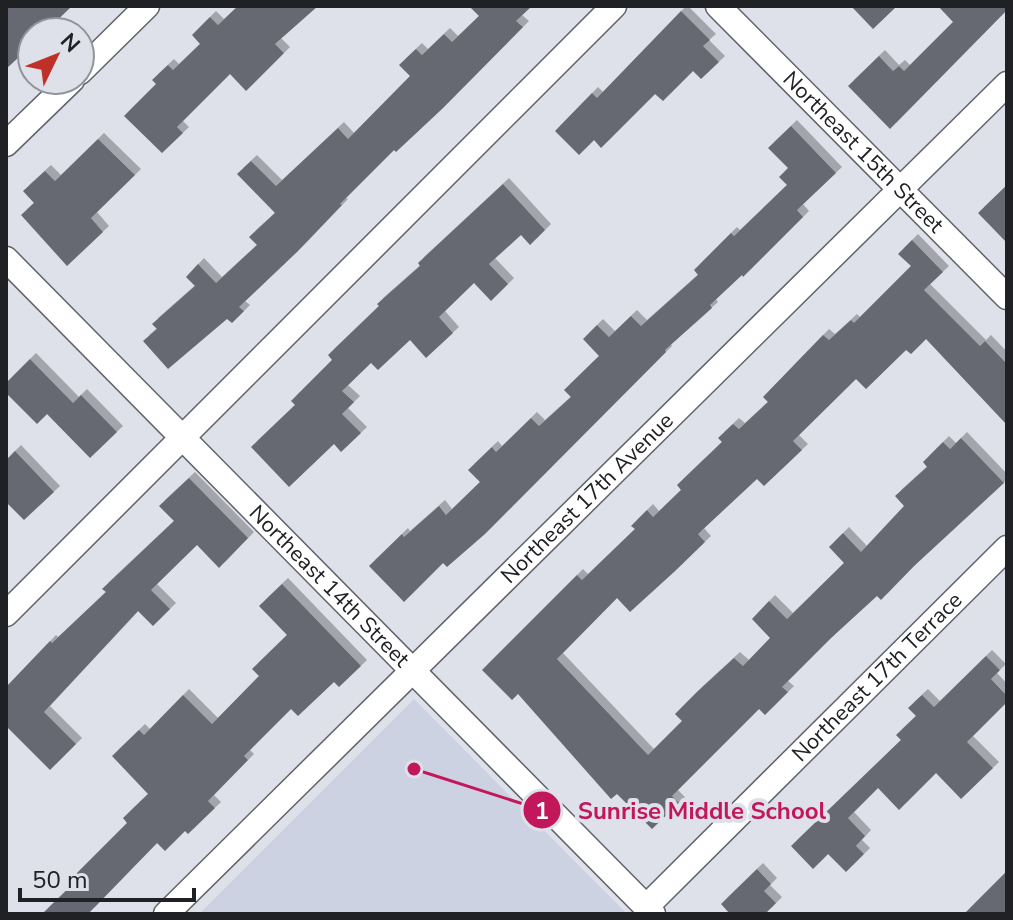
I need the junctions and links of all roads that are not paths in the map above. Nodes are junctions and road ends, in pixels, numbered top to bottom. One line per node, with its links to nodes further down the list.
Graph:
1 (147, 6): 4 (street)
2 (614, 6): 11 (street)
3 (718, 6): 8 (street, Northeast 15th Street)
4 (96, 56)
5 (1007, 84): 8 (street, Northeast 17th Avenue)
6 (56, 96): 7 (street)
7 (6, 144)
8 (899, 189): 10 (street, Northeast 15th Street); 14 (street, Northeast 17th Avenue)
9 (6, 259): 11 (street, Northeast 14th Street)
10 (1007, 297)
11 (184, 438): 13 (street); 14 (street, Northeast 14th Street)
12 (1007, 548): 15 (street, Northeast 17th Terrace)
13 (6, 614)
14 (412, 671): 15 (street, Northeast 14th Street); 16 (street, Northeast 17th Avenue)
15 (650, 910)
16 (166, 914)

